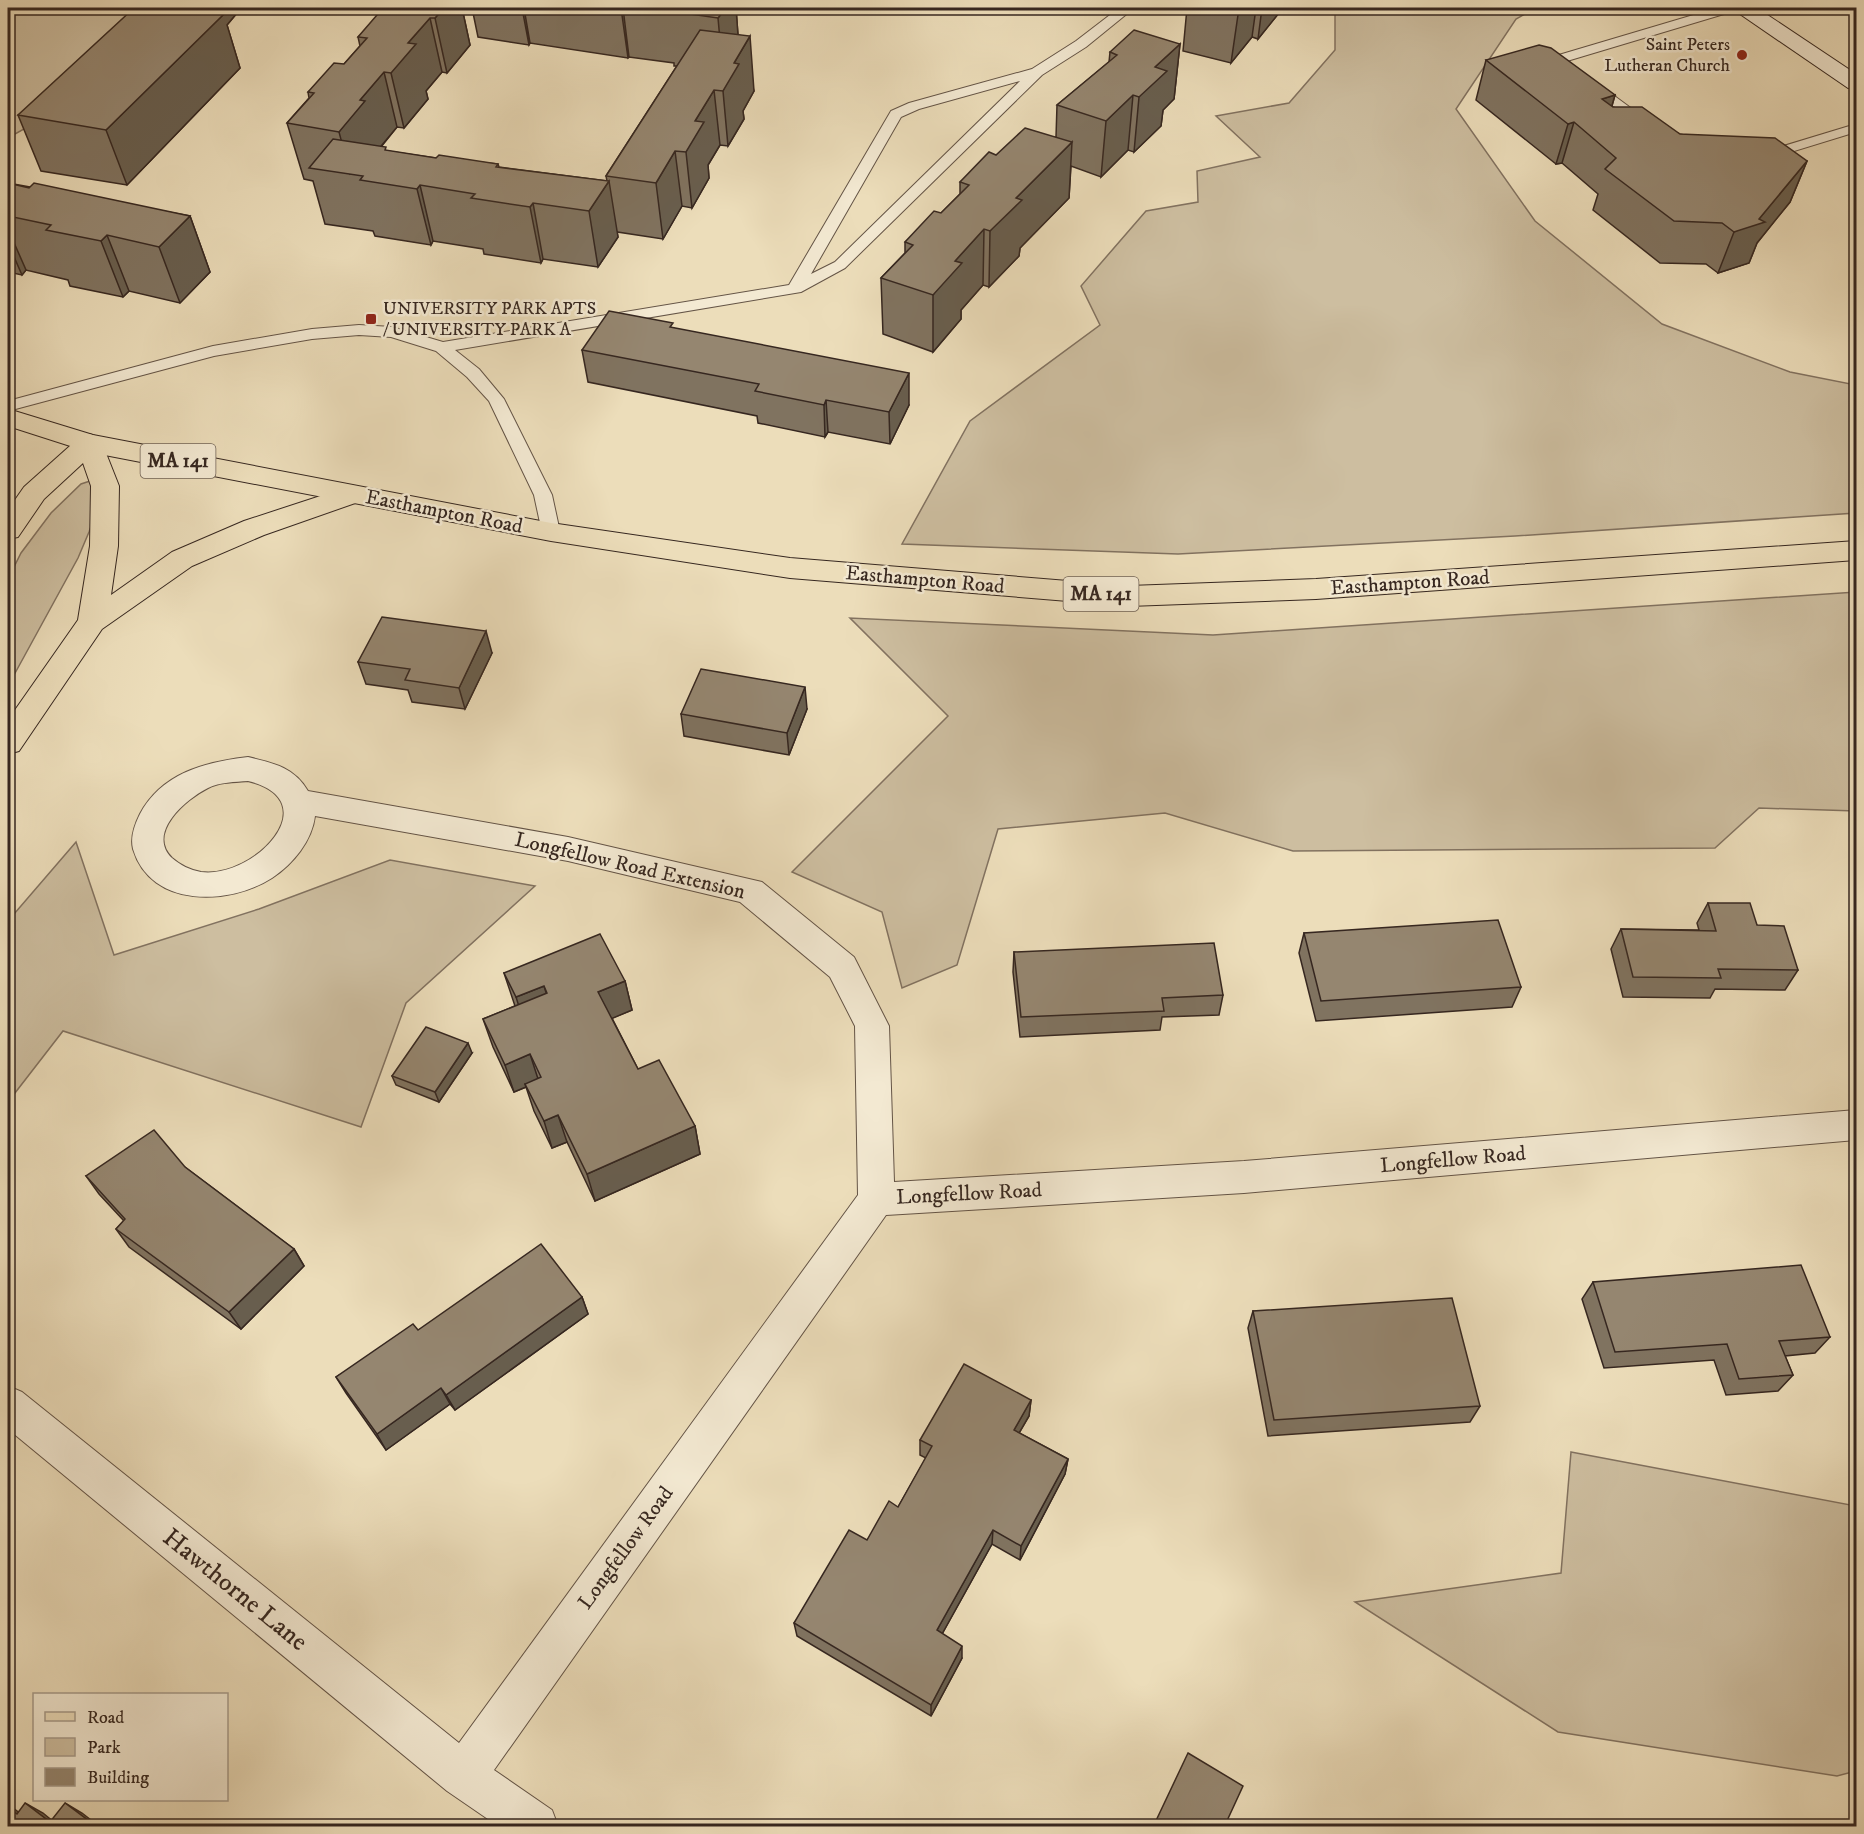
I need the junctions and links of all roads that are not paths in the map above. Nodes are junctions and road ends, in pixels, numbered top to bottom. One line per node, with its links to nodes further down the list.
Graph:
1 (1127, 8): 4 (lane)
2 (1729, 8): 7 (lane)
3 (1744, 8): 5 (street)
4 (1037, 72): 9 (lane); 9 (lane)
5 (1857, 83)
6 (1857, 128): 8 (lane)
7 (1649, 129)
8 (1751, 160)
9 (795, 289): 10 (lane)
10 (442, 347): 11 (lane); 16 (lane)
11 (8, 406)
12 (8, 417): 13 (main road, Easthampton Road / MA 141)
13 (90, 443): 14 (main road, Easthampton Road / MA 141); 15 (main road); 18 (main road)
14 (351, 495): 16 (main road, Easthampton Road / MA 141); 18 (main road)
15 (8, 530)
16 (551, 532): 17 (main road, Easthampton Road / MA 141)
17 (1857, 551)
18 (92, 622): 19 (main road)
19 (8, 743)
20 (299, 801): 20 (street); 22 (street, Longfellow Road Extension)
21 (1857, 1125): 22 (street, Longfellow Road)
22 (876, 1199): 24 (street, Longfellow Road)
23 (8, 1405): 24 (street, Hawthorne Lane)
24 (463, 1775): 25 (street)
25 (536, 1827)

